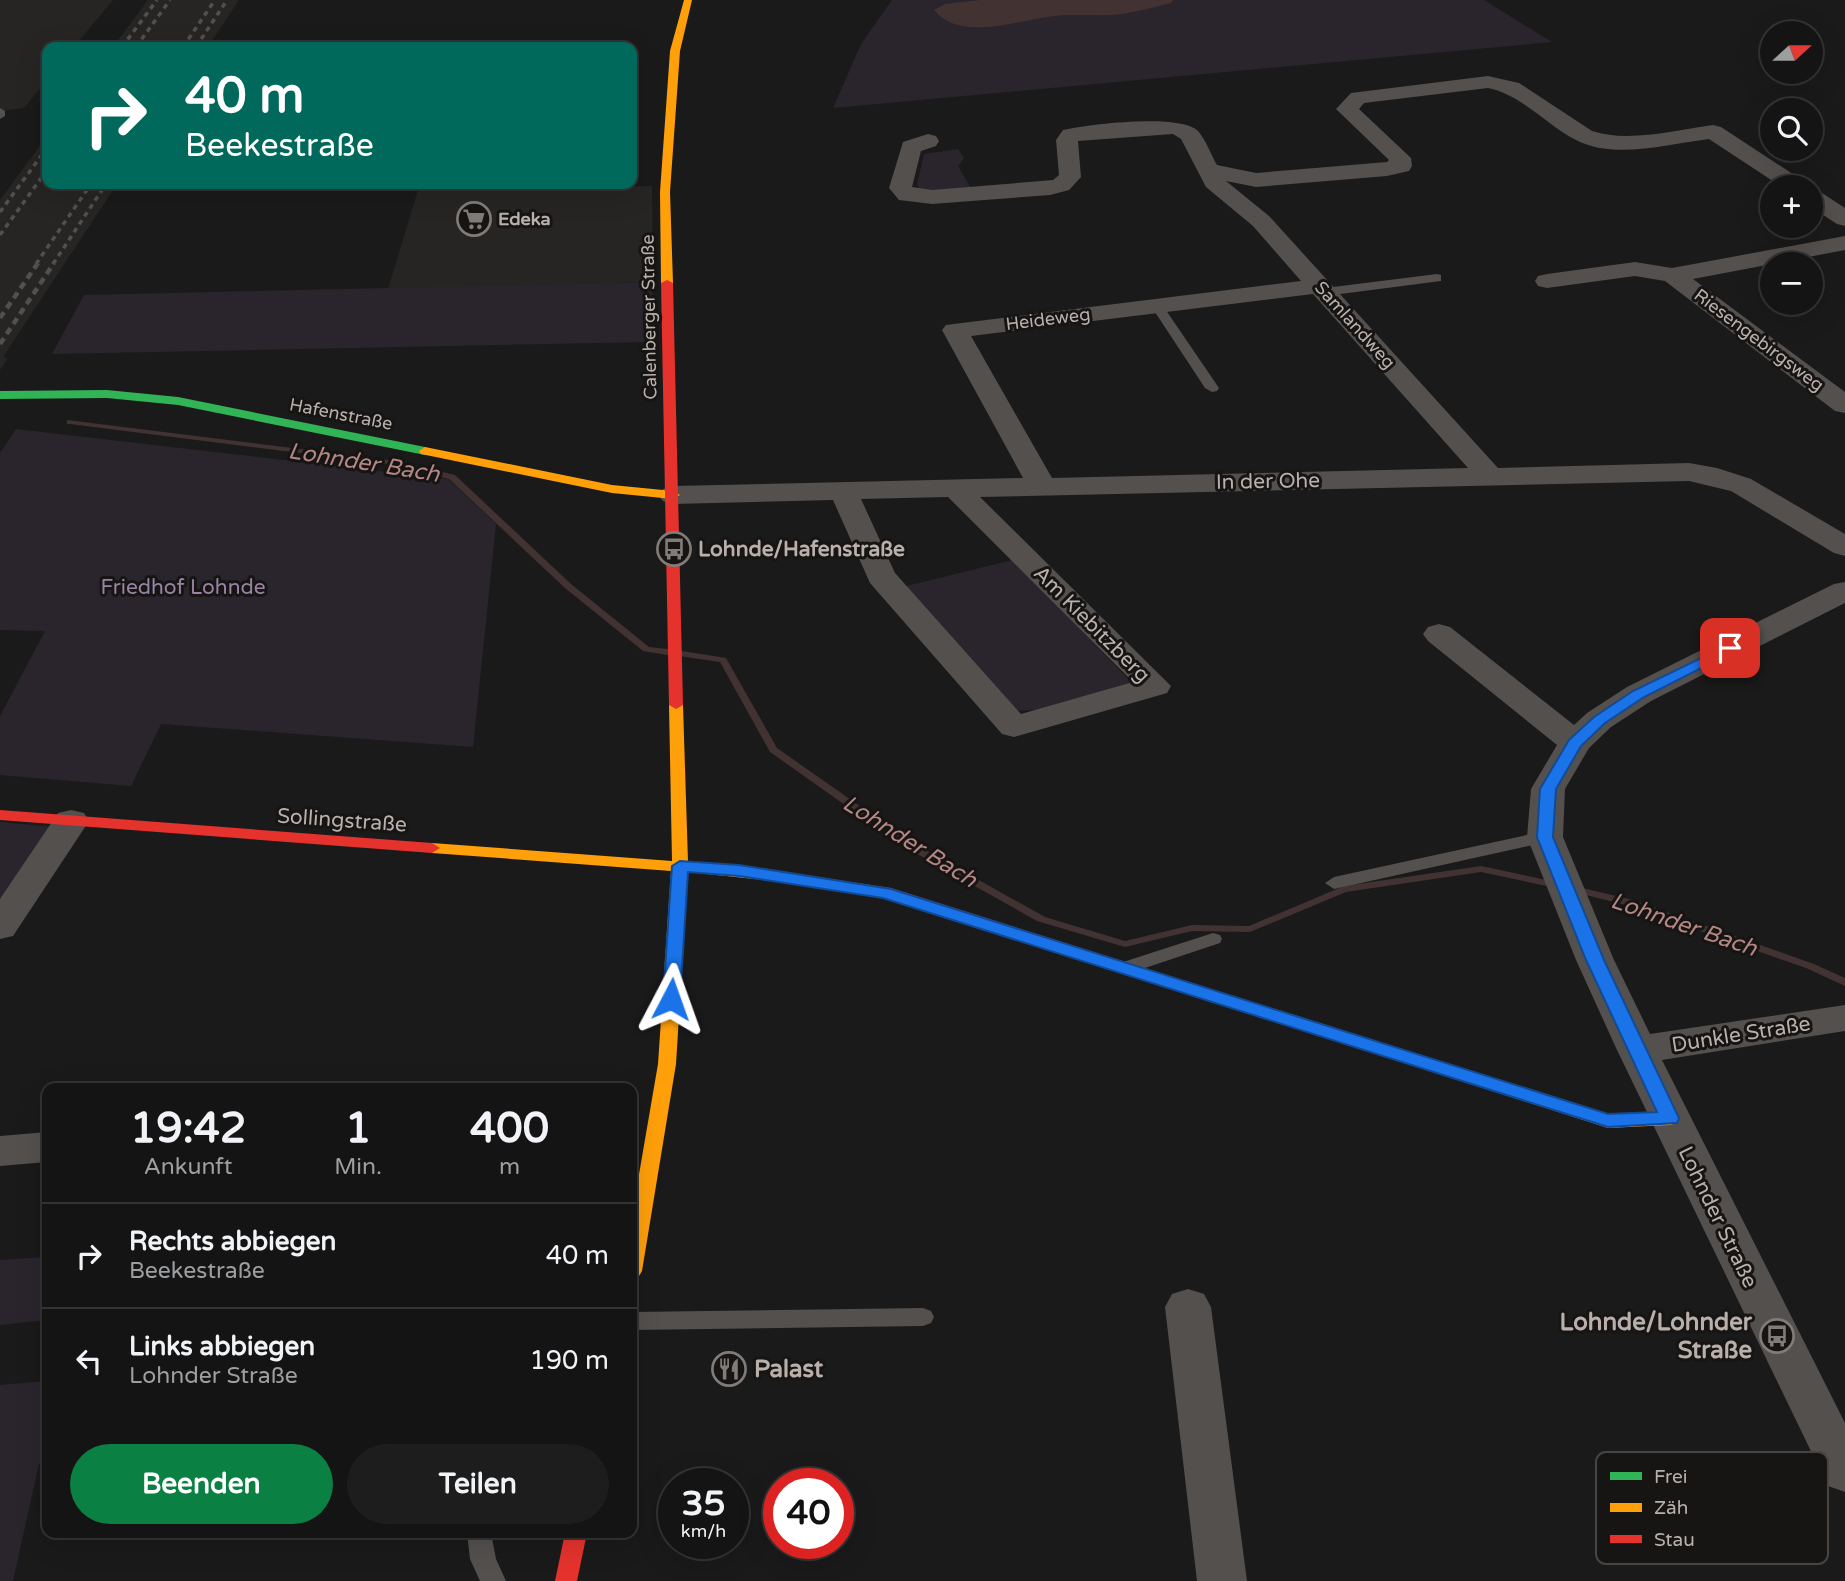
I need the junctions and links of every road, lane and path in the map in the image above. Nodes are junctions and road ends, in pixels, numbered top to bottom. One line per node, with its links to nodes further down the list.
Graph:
1 (688, 0): 21 (street, Calenberger Straße)
2 (928, 141): 5 (street)
3 (1779, 175): 4 (street)
4 (1256, 180): 5 (street); 5 (street)
5 (1216, 182): 12 (street, Samlandweg)
6 (1823, 205): 7 (street)
7 (1845, 219)
8 (1845, 243): 9 (street, Riesengebirgsweg)
9 (1672, 275): 11 (street, Riesengebirgsweg); 16 (street, Riesengebirgsweg)
10 (1437, 278): 12 (lane)
11 (1547, 281)
12 (1322, 289): 13 (street, Heideweg); 17 (street, Samlandweg)
13 (1157, 306): 14 (lane); 18 (street, Heideweg)
14 (1212, 388)
15 (0, 395): 21 (street, Hafenstraße)
16 (1845, 405)
17 (1489, 475): 18 (street, In der Ohe); 22 (street, In der Ohe)
18 (1042, 486): 19 (street, In der Ohe)
19 (956, 489): 20 (street, In der Ohe); 20 (street, Am Kiebitzberg)
20 (844, 493): 21 (street, In der Ohe)
21 (673, 495): 29 (street, Calenberger Straße)
22 (1845, 547)
23 (1845, 591): 25 (street, Lohnder Straße)
24 (1439, 634): 25 (street)
25 (1574, 743): 28 (street, Lohnder Straße)
26 (0, 815): 27 (street, Sollingstraße)
27 (71, 821): 29 (street, Sollingstraße); 31 (street)
28 (1545, 837): 30 (lane); 35 (street, Lohnder Straße)
29 (680, 866): 33 (street, Sollingstraße); 39 (street)
30 (1334, 883)
31 (0, 927)
32 (1213, 939): 33 (lane)
33 (1126, 968): 36 (street, Sollingstraße)
34 (1845, 1018): 35 (street, Dunkle Straße)
35 (1637, 1050): 36 (street, Lohnder Straße)
36 (1670, 1118): 43 (street, Lohnder Straße)
37 (42, 1147): 38 (street)
38 (0, 1151)
39 (637, 1241)
40 (1188, 1307): 48 (street)
41 (923, 1317): 42 (lane)
42 (637, 1321)
43 (1845, 1472)
44 (480, 1538): 46 (lane)
45 (575, 1538): 47 (street)
46 (493, 1581)
47 (566, 1581)
48 (1222, 1581)

